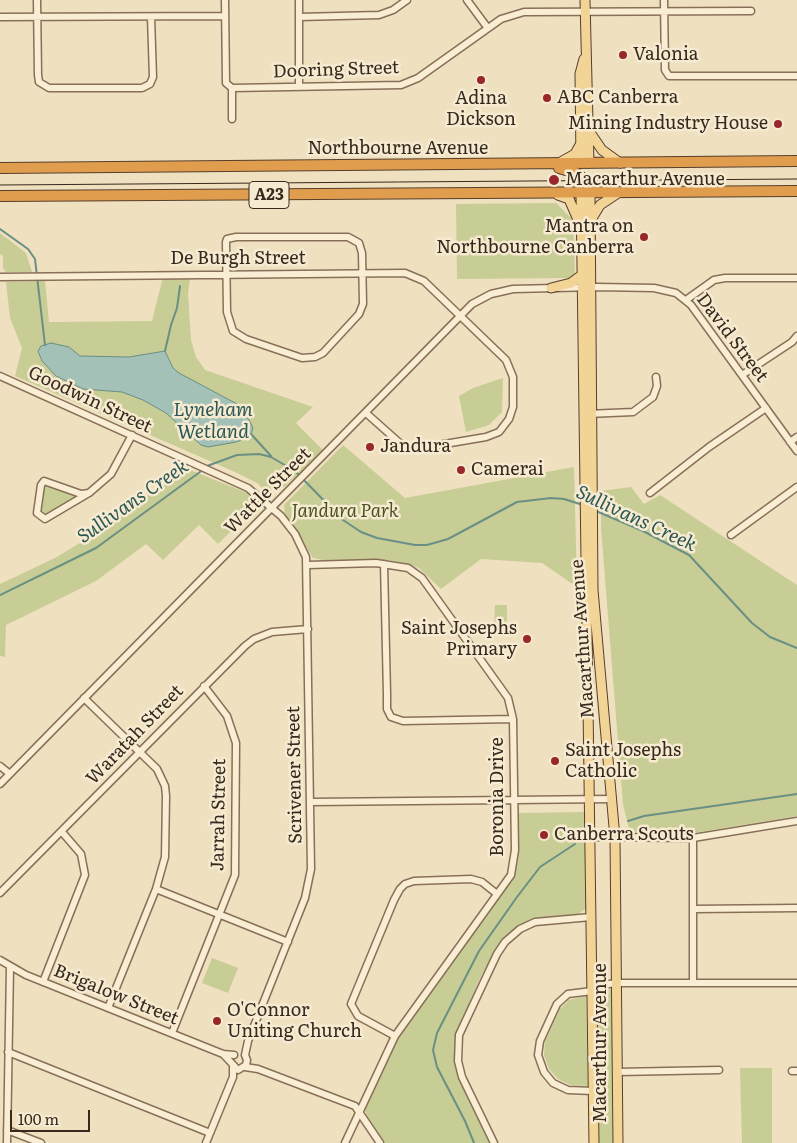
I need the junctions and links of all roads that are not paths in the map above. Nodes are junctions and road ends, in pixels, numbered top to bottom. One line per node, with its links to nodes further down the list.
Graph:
1 (37, 0): 12 (street)
2 (225, 0): 11 (street)
3 (299, 0): 15 (street)
4 (407, 0): 15 (street)
5 (467, 0): 16 (street)
6 (585, 0): 10 (main road)
7 (664, 0): 8 (street)
8 (665, 11): 9 (street, Dooring Street); 10 (street, Dooring Street); 18 (street)
9 (751, 11)
10 (585, 12): 16 (street, Dooring Street); 17 (main road)
11 (225, 16): 13 (street); 20 (street)
12 (38, 17): 13 (street); 13 (street); 14 (street)
13 (152, 17)
14 (0, 18)
15 (299, 18): 19 (street)
16 (487, 27): 19 (street, Dooring Street)
17 (585, 56): 22 (main road); 23 (main road)
18 (797, 76)
19 (299, 87): 20 (street, Dooring Street)
20 (232, 88): 21 (street)
21 (232, 118)
22 (589, 130): 25 (main road); 26 (main road)
23 (581, 144): 25 (main road); 28 (main road)
24 (797, 161): 26 (highway, Northbourne Avenue / A23)
25 (585, 163): 26 (highway, Northbourne Avenue / A23); 28 (highway, Northbourne Avenue / A23); 30 (highway); 31 (highway, Macarthur Avenue)
26 (620, 163)
27 (538, 164): 28 (highway, Northbourne Avenue / A23); 29 (highway, Northbourne Avenue / A23); 30 (highway)
28 (559, 164)
29 (0, 168)
30 (581, 176): 31 (highway)
31 (587, 191): 33 (highway, A23); 34 (highway, A23); 36 (main road, Macarthur Avenue); 37 (main road, Macarthur Avenue)
32 (797, 191): 34 (highway, A23)
33 (551, 193): 35 (highway, A23); 37 (main road)
34 (618, 193): 36 (main road)
35 (0, 196)
36 (590, 222): 44 (main road, Macarthur Avenue)
37 (582, 244): 40 (main road, Macarthur Avenue)
38 (226, 274): 39 (street, De Burgh Street); 39 (street); 39 (street); 41 (street, De Burgh Street)
39 (362, 274): 46 (street, De Burgh Street)
40 (582, 274): 43 (main road); 44 (main road, Macarthur Avenue)
41 (0, 276)
42 (797, 278): 45 (street)
43 (551, 288): 44 (street, Wattle Street); 46 (street, Wattle Street)
44 (587, 288): 45 (street, David Street); 53 (main road, Macarthur Avenue)
45 (686, 300): 48 (street, David Street)
46 (461, 316): 52 (street, Wattle Street); 52 (street, De Burgh Street)
47 (797, 336): 48 (street)
48 (742, 375): 51 (street, David Street)
49 (0, 376): 54 (street, Goodwin Street)
50 (656, 377): 53 (street)
51 (766, 408): 56 (street, David Street); 59 (street)
52 (366, 413): 61 (street, Wattle Street)
53 (587, 414): 65 (main road, Macarthur Avenue)
54 (132, 435): 60 (street); 61 (street, Goodwin Street)
55 (797, 437): 56 (street)
56 (790, 442): 57 (street, David Street)
57 (797, 451)
58 (797, 487): 62 (street)
59 (650, 493)
60 (89, 494): 60 (street)
61 (272, 508): 64 (street, Scrivener Street); 68 (street, Wattle Street)
62 (731, 535)
63 (384, 564): 64 (street, Boronia Drive); 69 (street, Boronia Drive); 69 (street)
64 (308, 565): 66 (street, Scrivener Street)
65 (589, 590): 74 (main road, Macarthur Avenue); 75 (main road, Macarthur Avenue)
66 (308, 629): 67 (street, Waratah Street); 77 (street, Scrivener Street)
67 (204, 686): 70 (street, Waratah Street); 88 (street, Jarrah Street)
68 (84, 698): 70 (street); 72 (street, Wattle Street)
69 (513, 719): 76 (street, Boronia Drive)
70 (140, 751): 79 (street, Waratah Street); 83 (street)
71 (0, 766): 72 (street)
72 (10, 774): 73 (street, Wattle Street)
73 (0, 784)
74 (590, 799): 75 (street); 76 (street); 80 (main road, Macarthur Avenue)
75 (612, 799): 81 (main road, Macarthur Avenue)
76 (514, 800): 77 (street); 85 (street, Boronia Drive)
77 (311, 802): 90 (street, Scrivener Street)
78 (797, 821): 82 (street)
79 (62, 832): 84 (street, Waratah Street); 93 (street)
80 (590, 837): 81 (street); 89 (main road, Macarthur Avenue)
81 (615, 838): 82 (street); 95 (main road, Macarthur Avenue)
82 (693, 838): 87 (street)
83 (156, 889): 88 (street); 98 (street)
84 (0, 893)
85 (497, 894): 100 (street, Boronia Drive); 100 (street)
86 (797, 908): 87 (street)
87 (693, 909): 94 (street)
88 (220, 914): 90 (street); 99 (street, Jarrah Street)
89 (591, 917): 97 (main road, Macarthur Avenue); 119 (street)
90 (288, 942): 103 (street, Scrivener Street)
91 (0, 960): 92 (street, Brigalow Street)
92 (10, 967): 93 (street, Brigalow Street); 101 (street)
93 (43, 982): 98 (street, Brigalow Street)
94 (693, 983): 95 (street); 96 (street)
95 (616, 984): 97 (street); 108 (main road, Macarthur Avenue)
96 (797, 984)
97 (592, 988): 110 (main road, Macarthur Avenue); 110 (street)
98 (108, 1008): 99 (street, Brigalow Street)
99 (172, 1034): 102 (street, Brigalow Street)
100 (395, 1036): 111 (street, Boronia Drive)
101 (8, 1052): 106 (street); 113 (street)
102 (223, 1054): 103 (street, Brigalow Street); 104 (street, Brigalow Street)
103 (242, 1060): 104 (street); 104 (street); 109 (street, Scrivener Street); 111 (street, Brigalow Street)
104 (232, 1064): 109 (street, Scrivener Street)
105 (0, 1067): 106 (street)
106 (8, 1068): 112 (street)
107 (719, 1070): 108 (street)
108 (617, 1072): 121 (main road, Macarthur Avenue)
109 (233, 1077): 113 (street, Scrivener Street)
110 (593, 1091): 120 (main road, Macarthur Avenue)
111 (359, 1110): 117 (street, Boronia Drive); 118 (street)
112 (7, 1130): 114 (street); 115 (street)
113 (210, 1133): 116 (street, Scrivener Street)
114 (7, 1143)
115 (41, 1143)
116 (206, 1143)
117 (345, 1143)
118 (380, 1143)
119 (494, 1143)
120 (594, 1143)
121 (618, 1143)

